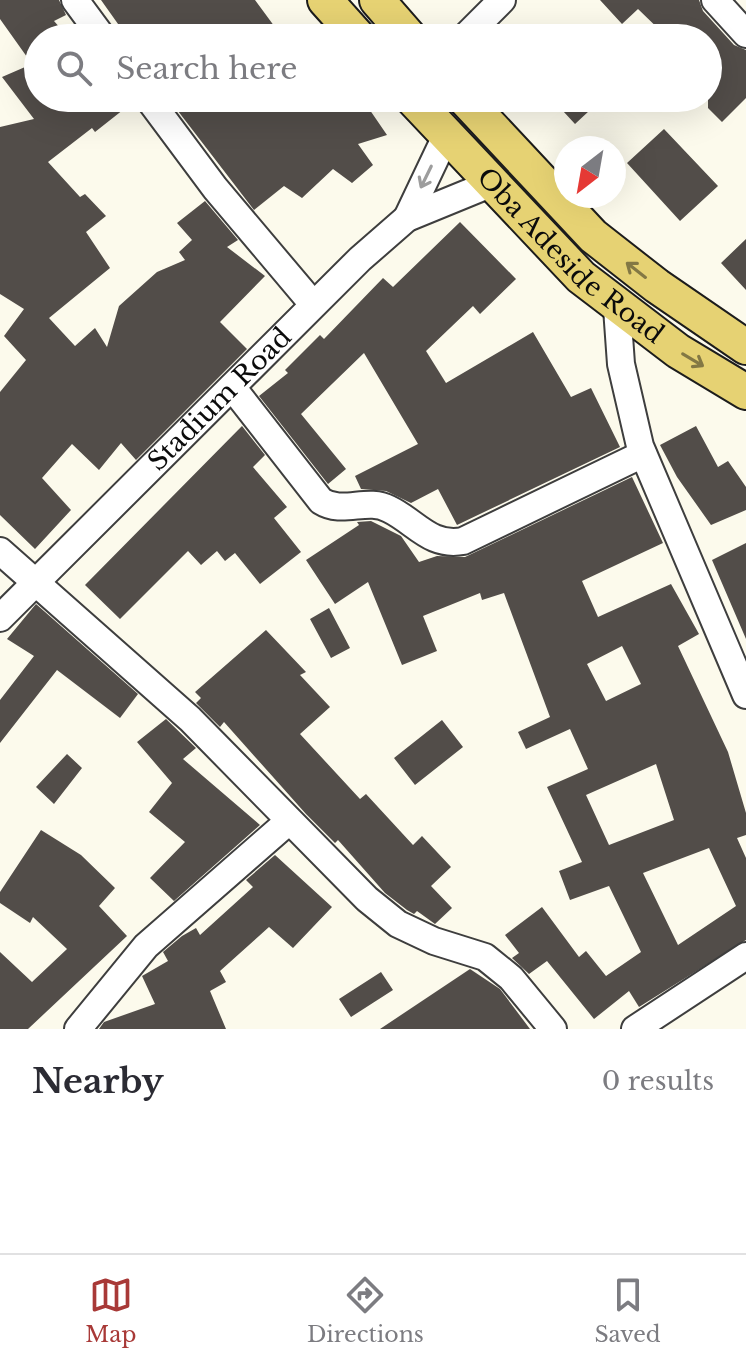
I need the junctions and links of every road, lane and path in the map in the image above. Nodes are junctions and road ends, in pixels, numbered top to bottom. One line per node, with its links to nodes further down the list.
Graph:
1 (75, 0): 6 (street)
2 (325, 0): 7 (main road)
3 (377, 0): 8 (main road)
4 (502, 0): 9 (street)
5 (715, 0): 10 (street)
6 (93, 24)
7 (346, 24)
8 (398, 24)
9 (478, 24)
10 (746, 34)
11 (158, 112): 17 (street)
12 (425, 112): 14 (main road, Oba Adeside Road)
13 (477, 112): 19 (main road, one-way to 13)
14 (446, 136): 15 (main road, Oba Adeside Road); 16 (street, one-way to 16)
15 (490, 184): 16 (street); 18 (main road, Oba Adeside Road)
16 (407, 218): 17 (street, Stadium Road)
17 (312, 303): 20 (street, Stadium Road)
18 (617, 308): 21 (main road, Oba Adeside Road, one-way to 21); 22 (street)
19 (746, 347)
20 (232, 387): 22 (street); 24 (street, Stadium Road)
21 (746, 392)
22 (643, 454): 26 (street)
23 (0, 551): 24 (street)
24 (33, 582): 25 (street, Stadium Road); 27 (street)
25 (0, 618)
26 (746, 695)
27 (289, 821): 29 (street); 30 (street)
28 (746, 956): 31 (street)
29 (78, 1029)
30 (553, 1029)
31 (635, 1029)

